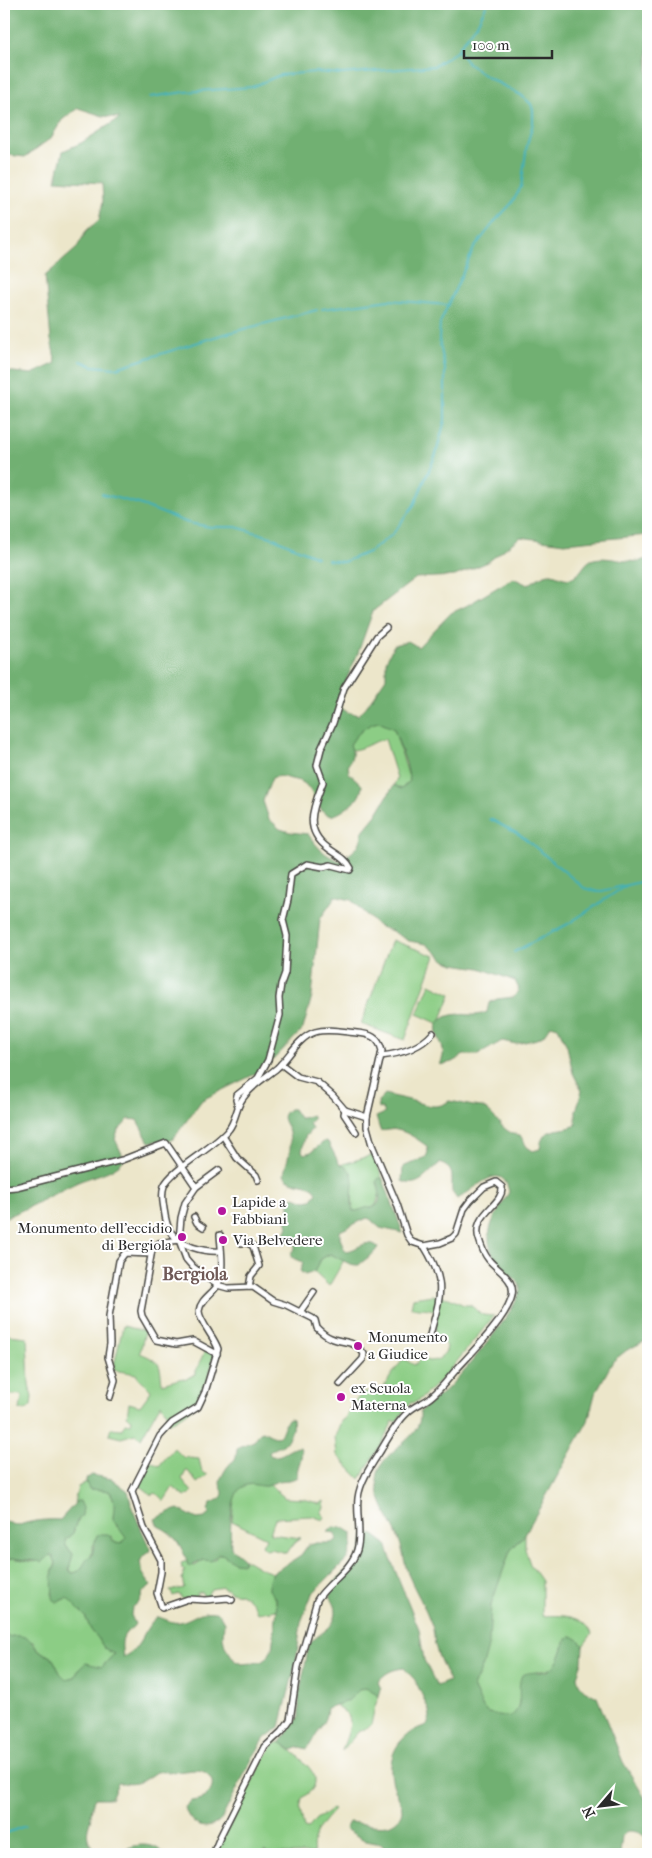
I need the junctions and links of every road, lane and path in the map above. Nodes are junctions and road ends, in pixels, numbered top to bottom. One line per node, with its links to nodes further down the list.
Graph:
1 (386, 628): 5 (street)
2 (433, 1034): 3 (street)
3 (381, 1056): 4 (street); 7 (street)
4 (280, 1064): 5 (street); 6 (street)
5 (238, 1106): 9 (street)
6 (345, 1110): 7 (street); 8 (street)
7 (367, 1117): 20 (street)
8 (356, 1132)
9 (223, 1136): 10 (street); 12 (street)
10 (184, 1167): 13 (street); 14 (street); 18 (street)
11 (219, 1170): 13 (street)
12 (258, 1180)
13 (196, 1187): 18 (street)
14 (4, 1188)
15 (194, 1217): 16 (street)
16 (203, 1227)
17 (220, 1235): 21 (street)
18 (179, 1240): 21 (street); 22 (street); 23 (street)
19 (242, 1243): 24 (street)
20 (424, 1246): 27 (street); 32 (street)
21 (221, 1251): 23 (street)
22 (151, 1254): 28 (street); 30 (street)
23 (217, 1285): 24 (street); 28 (street)
24 (248, 1287): 26 (street)
25 (314, 1292): 26 (street)
26 (300, 1312): 29 (street)
27 (429, 1339)
28 (217, 1354): 31 (street)
29 (340, 1384)
30 (110, 1397)
31 (232, 1600)
32 (213, 1854)

